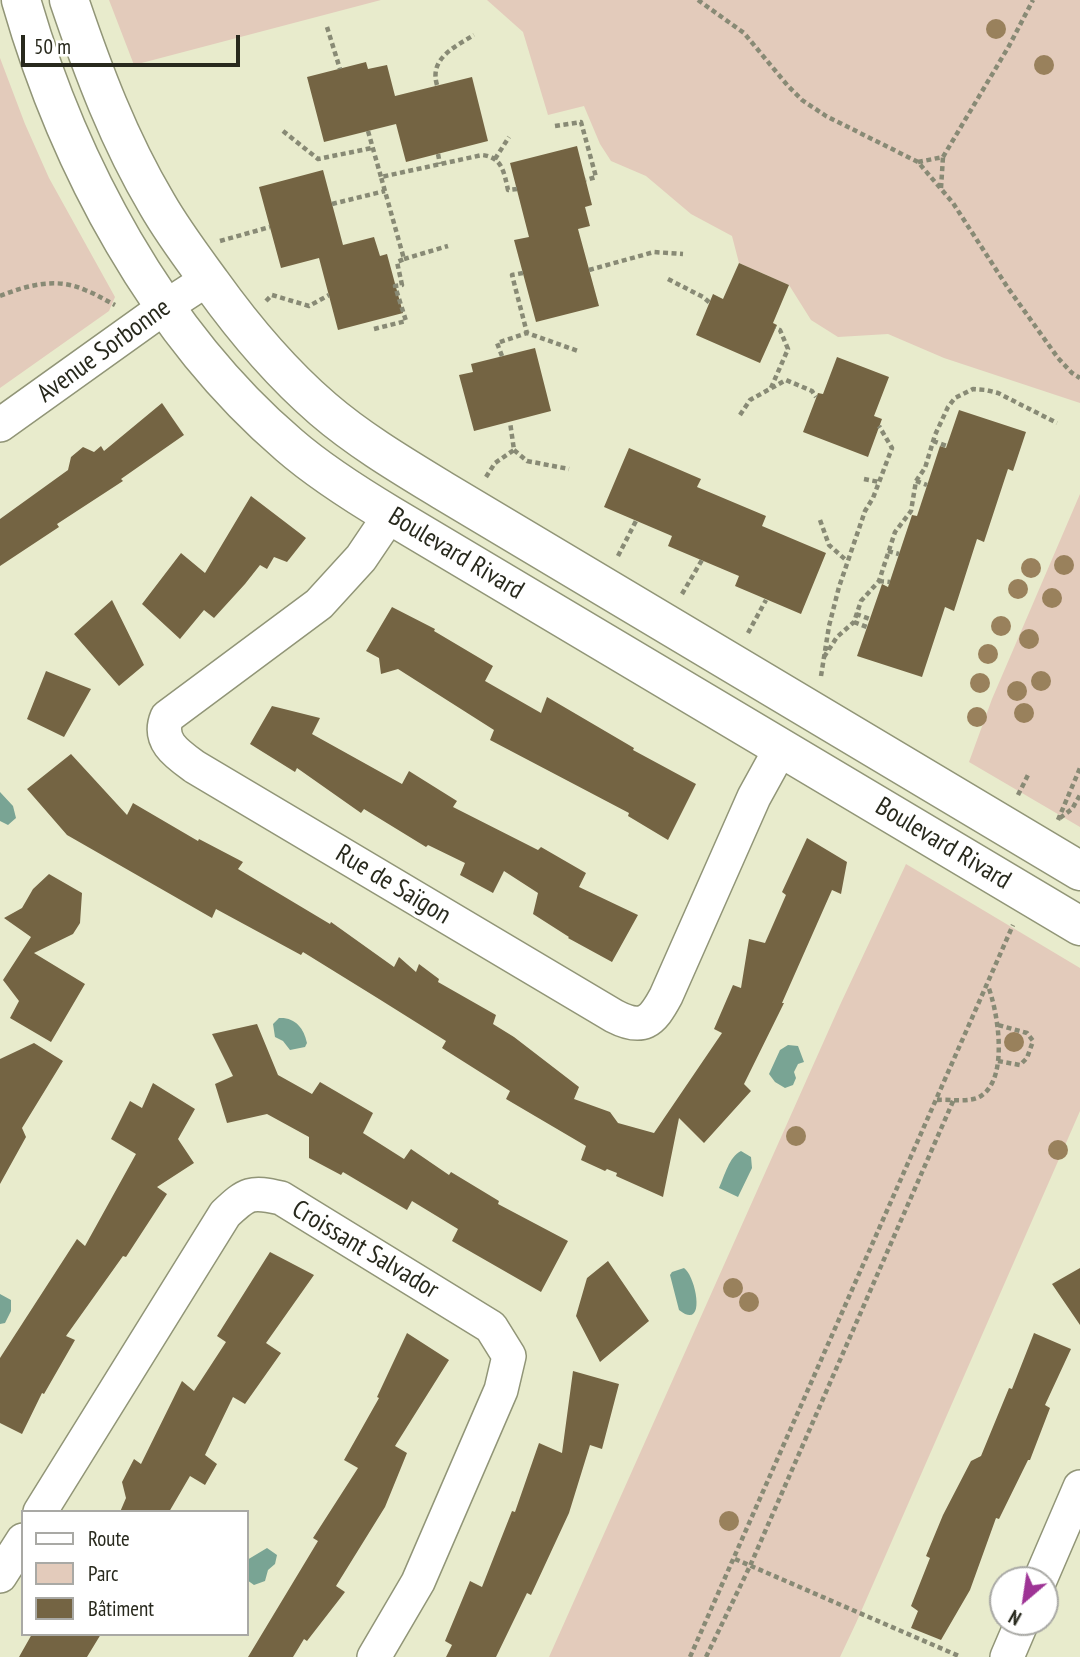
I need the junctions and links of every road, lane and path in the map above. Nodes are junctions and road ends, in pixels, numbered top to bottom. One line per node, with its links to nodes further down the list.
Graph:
1 (21, 0): 39 (street, Boulevard Rivard)
2 (69, 0): 32 (street, Boulevard Rivard)
3 (698, 0): 17 (path)
4 (1033, 0): 15 (path)
5 (327, 27): 7 (path)
6 (474, 35): 8 (path)
7 (340, 69)
8 (437, 85)
9 (555, 126): 20 (path)
10 (283, 131): 13 (path)
11 (368, 131): 13 (path)
12 (509, 137): 16 (path)
13 (372, 148): 19 (path)
14 (438, 153): 18 (path)
15 (943, 157): 17 (path); 21 (path)
16 (495, 159): 18 (path); 22 (path)
17 (918, 162): 21 (path)
18 (440, 164): 19 (path)
19 (381, 177): 23 (path)
20 (586, 180)
21 (941, 188): 45 (path)
22 (517, 189)
23 (385, 191): 24 (path); 29 (path)
24 (332, 204)
25 (270, 227): 26 (path)
26 (220, 241)
27 (448, 246): 29 (path)
28 (683, 254): 30 (path)
29 (404, 259): 41 (path)
30 (589, 270)
31 (523, 273): 42 (path)
32 (208, 279): 39 (street, Avenue Sorbonne); 88 (street, Boulevard Rivard)
33 (668, 279): 37 (path)
34 (329, 295): 36 (path)
35 (0, 296): 38 (path)
36 (265, 302)
37 (710, 303)
38 (116, 305)
39 (165, 307): 51 (street, Avenue Sorbonne); 64 (street, Boulevard Rivard)
40 (775, 328): 46 (path)
41 (374, 329)
42 (527, 333): 43 (path); 44 (path)
43 (578, 351)
44 (502, 356)
45 (1080, 378)
46 (771, 388): 47 (path); 48 (path)
47 (816, 397)
48 (740, 415)
49 (510, 422): 55 (path)
50 (1057, 423): 53 (path)
51 (0, 425)
52 (879, 426): 60 (path)
53 (933, 441): 54 (path); 59 (path)
54 (947, 446)
55 (514, 450): 56 (path); 57 (path)
56 (569, 469)
57 (486, 477)
58 (864, 479): 60 (path)
59 (916, 481): 61 (path); 62 (path)
60 (879, 482): 71 (path)
61 (928, 485)
62 (911, 511): 63 (path); 67 (path)
63 (918, 513)
64 (390, 515): 83 (street, Boulevard Rivard); 83 (street, Rue de Saïgon)
65 (820, 520): 71 (path)
66 (636, 521): 69 (path)
67 (888, 551): 68 (path); 72 (path)
68 (899, 554)
69 (618, 556)
70 (702, 560): 74 (path)
71 (847, 561): 81 (path)
72 (879, 581): 73 (path); 76 (path)
73 (890, 582)
74 (682, 594)
75 (766, 600): 80 (path)
76 (856, 614): 77 (path); 78 (path)
77 (870, 618)
78 (853, 622): 79 (path); 81 (path)
79 (867, 626)
80 (748, 633)
81 (824, 657): 82 (path)
82 (821, 676)
83 (781, 748): 90 (street, Boulevard Rivard)
84 (1080, 768): 87 (path)
85 (1029, 773): 86 (path)
86 (1018, 795)
87 (1080, 795)
88 (1080, 870)
89 (1013, 925): 91 (path)
90 (1080, 926)
91 (988, 985): 92 (path); 95 (path)
92 (998, 1025): 93 (path); 93 (path)
93 (998, 1061): 94 (path)
94 (954, 1099): 95 (path); 100 (path)
95 (937, 1100): 99 (path)
96 (1080, 1487): 101 (street)
97 (41, 1510): 104 (street, Croissant Salvador)
98 (21, 1543): 102 (street)
99 (735, 1559): 100 (path); 105 (path)
100 (751, 1566): 106 (path); 107 (path)
101 (1046, 1566)
102 (0, 1576)
103 (1016, 1636): 108 (street)
104 (374, 1657)
105 (690, 1657)
106 (706, 1657)
107 (961, 1657)
108 (1007, 1657)

